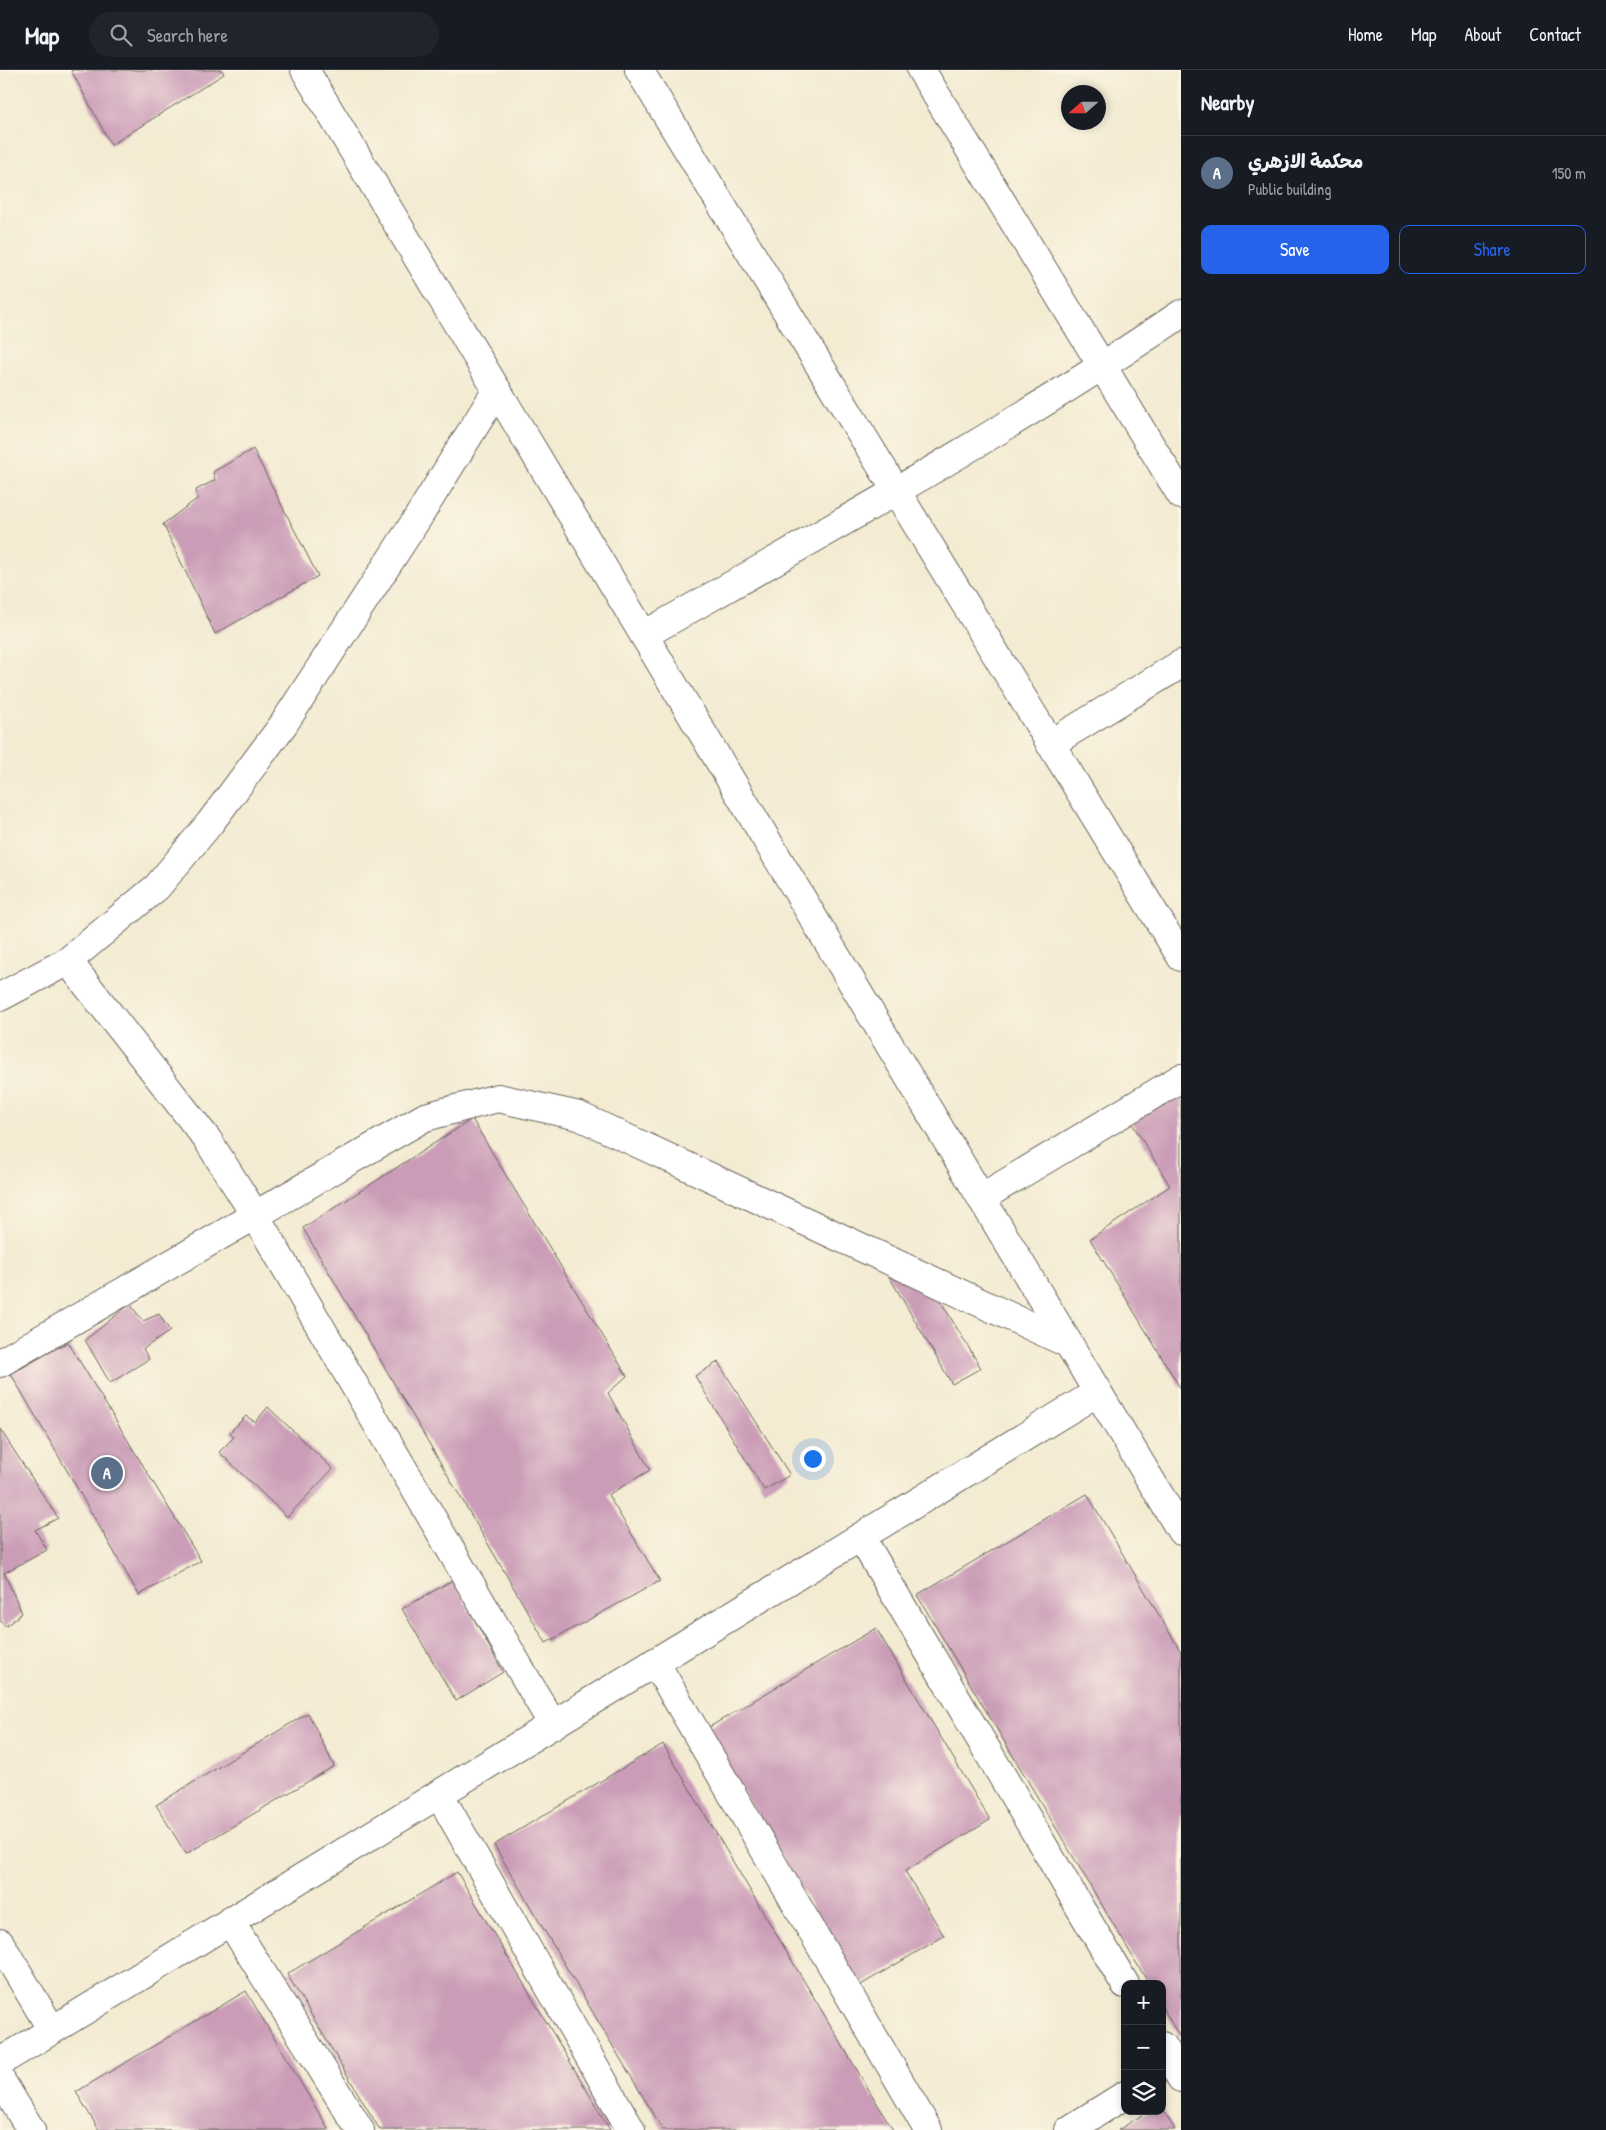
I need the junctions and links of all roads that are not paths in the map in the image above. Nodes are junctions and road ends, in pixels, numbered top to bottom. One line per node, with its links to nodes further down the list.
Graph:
1 (305, 70): 6 (street)
2 (639, 70): 7 (street)
3 (922, 70): 5 (street)
4 (1181, 314): 5 (street)
5 (1102, 367): 7 (street); 8 (street)
6 (497, 390): 9 (street); 13 (street)
7 (896, 492): 9 (street); 11 (street)
8 (1181, 495)
9 (644, 636): 16 (street)
10 (1181, 664): 11 (street)
11 (1050, 744): 12 (street)
12 (1181, 957)
13 (68, 961): 14 (street); 17 (street)
14 (0, 997)
15 (1181, 1078): 16 (street)
16 (981, 1198): 18 (street)
17 (255, 1215): 18 (street); 19 (street); 24 (street)
18 (1068, 1344): 20 (street)
19 (0, 1363)
20 (1098, 1392): 21 (street); 22 (street)
21 (1181, 1531)
22 (861, 1537): 23 (street); 28 (street)
23 (656, 1662): 24 (street); 36 (street)
24 (553, 1725): 25 (street)
25 (439, 1794): 26 (street); 35 (street)
26 (230, 1921): 29 (street); 34 (street)
27 (0, 1943): 29 (street)
28 (1123, 1980)
29 (52, 2030): 30 (street)
30 (0, 2062)
31 (0, 2079): 33 (street)
32 (1121, 2098): 37 (street)
33 (32, 2130)
34 (360, 2130)
35 (631, 2130)
36 (928, 2130)
37 (1069, 2130)

